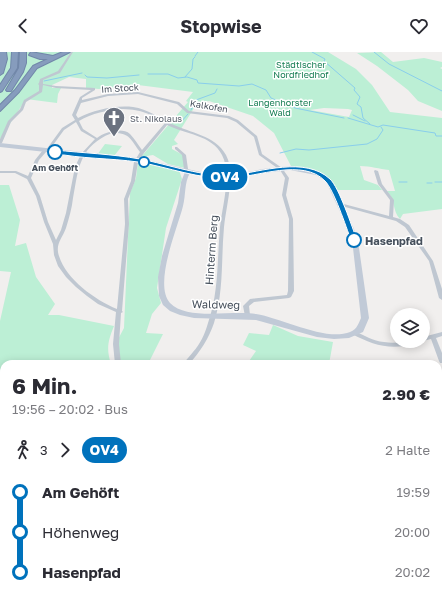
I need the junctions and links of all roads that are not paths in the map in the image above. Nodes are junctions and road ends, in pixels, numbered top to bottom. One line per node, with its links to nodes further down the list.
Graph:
1 (3, 52): 9 (highway)
2 (9, 52): 10 (highway)
3 (15, 52): 12 (highway)
4 (23, 52): 13 (highway)
5 (65, 52): 7 (highway); 8 (highway)
6 (72, 52): 11 (street)
7 (30, 53): 8 (highway)
8 (30, 72): 16 (highway)
9 (0, 73)
10 (0, 78)
11 (40, 84): 14 (street); 19 (street)
12 (0, 90)
13 (0, 99)
14 (79, 102): 15 (street, Im Stock); 17 (street)
15 (183, 107): 27 (street, Kalkofen)
16 (0, 109)
17 (76, 121): 18 (street, Hinterm Berg); 20 (street); 23 (street)
18 (168, 124): 24 (street); 31 (street, Hinterm Berg)
19 (1, 138): 21 (street)
20 (97, 138): 24 (street); 25 (street)
21 (0, 144): 23 (street)
22 (176, 148): 28 (street)
23 (46, 151): 25 (street); 32 (street)
24 (142, 152): 26 (street)
25 (83, 155): 26 (street); 35 (street)
26 (138, 160): 28 (street); 37 (street)
27 (281, 169): 31 (street); 33 (street); 39 (street)
28 (187, 171): 31 (street); 38 (street, Waldweg)
29 (376, 171): 34 (street)
30 (0, 172): 32 (street)
31 (227, 177): 38 (street, Hinterm Berg)
32 (29, 178): 35 (street)
33 (340, 204): 34 (street); 40 (street)
34 (391, 218): 36 (street)
35 (56, 243): 37 (street)
36 (442, 298)
37 (120, 312): 45 (street)
38 (214, 315): 39 (street, Waldweg); 46 (street, Hinterm Berg)
39 (246, 316): 40 (street, Waldweg)
40 (354, 333): 44 (street)
41 (442, 334): 42 (street)
42 (433, 337): 43 (street); 47 (street)
43 (430, 338)
44 (390, 346)
45 (118, 360)
46 (189, 360)
47 (442, 360)

